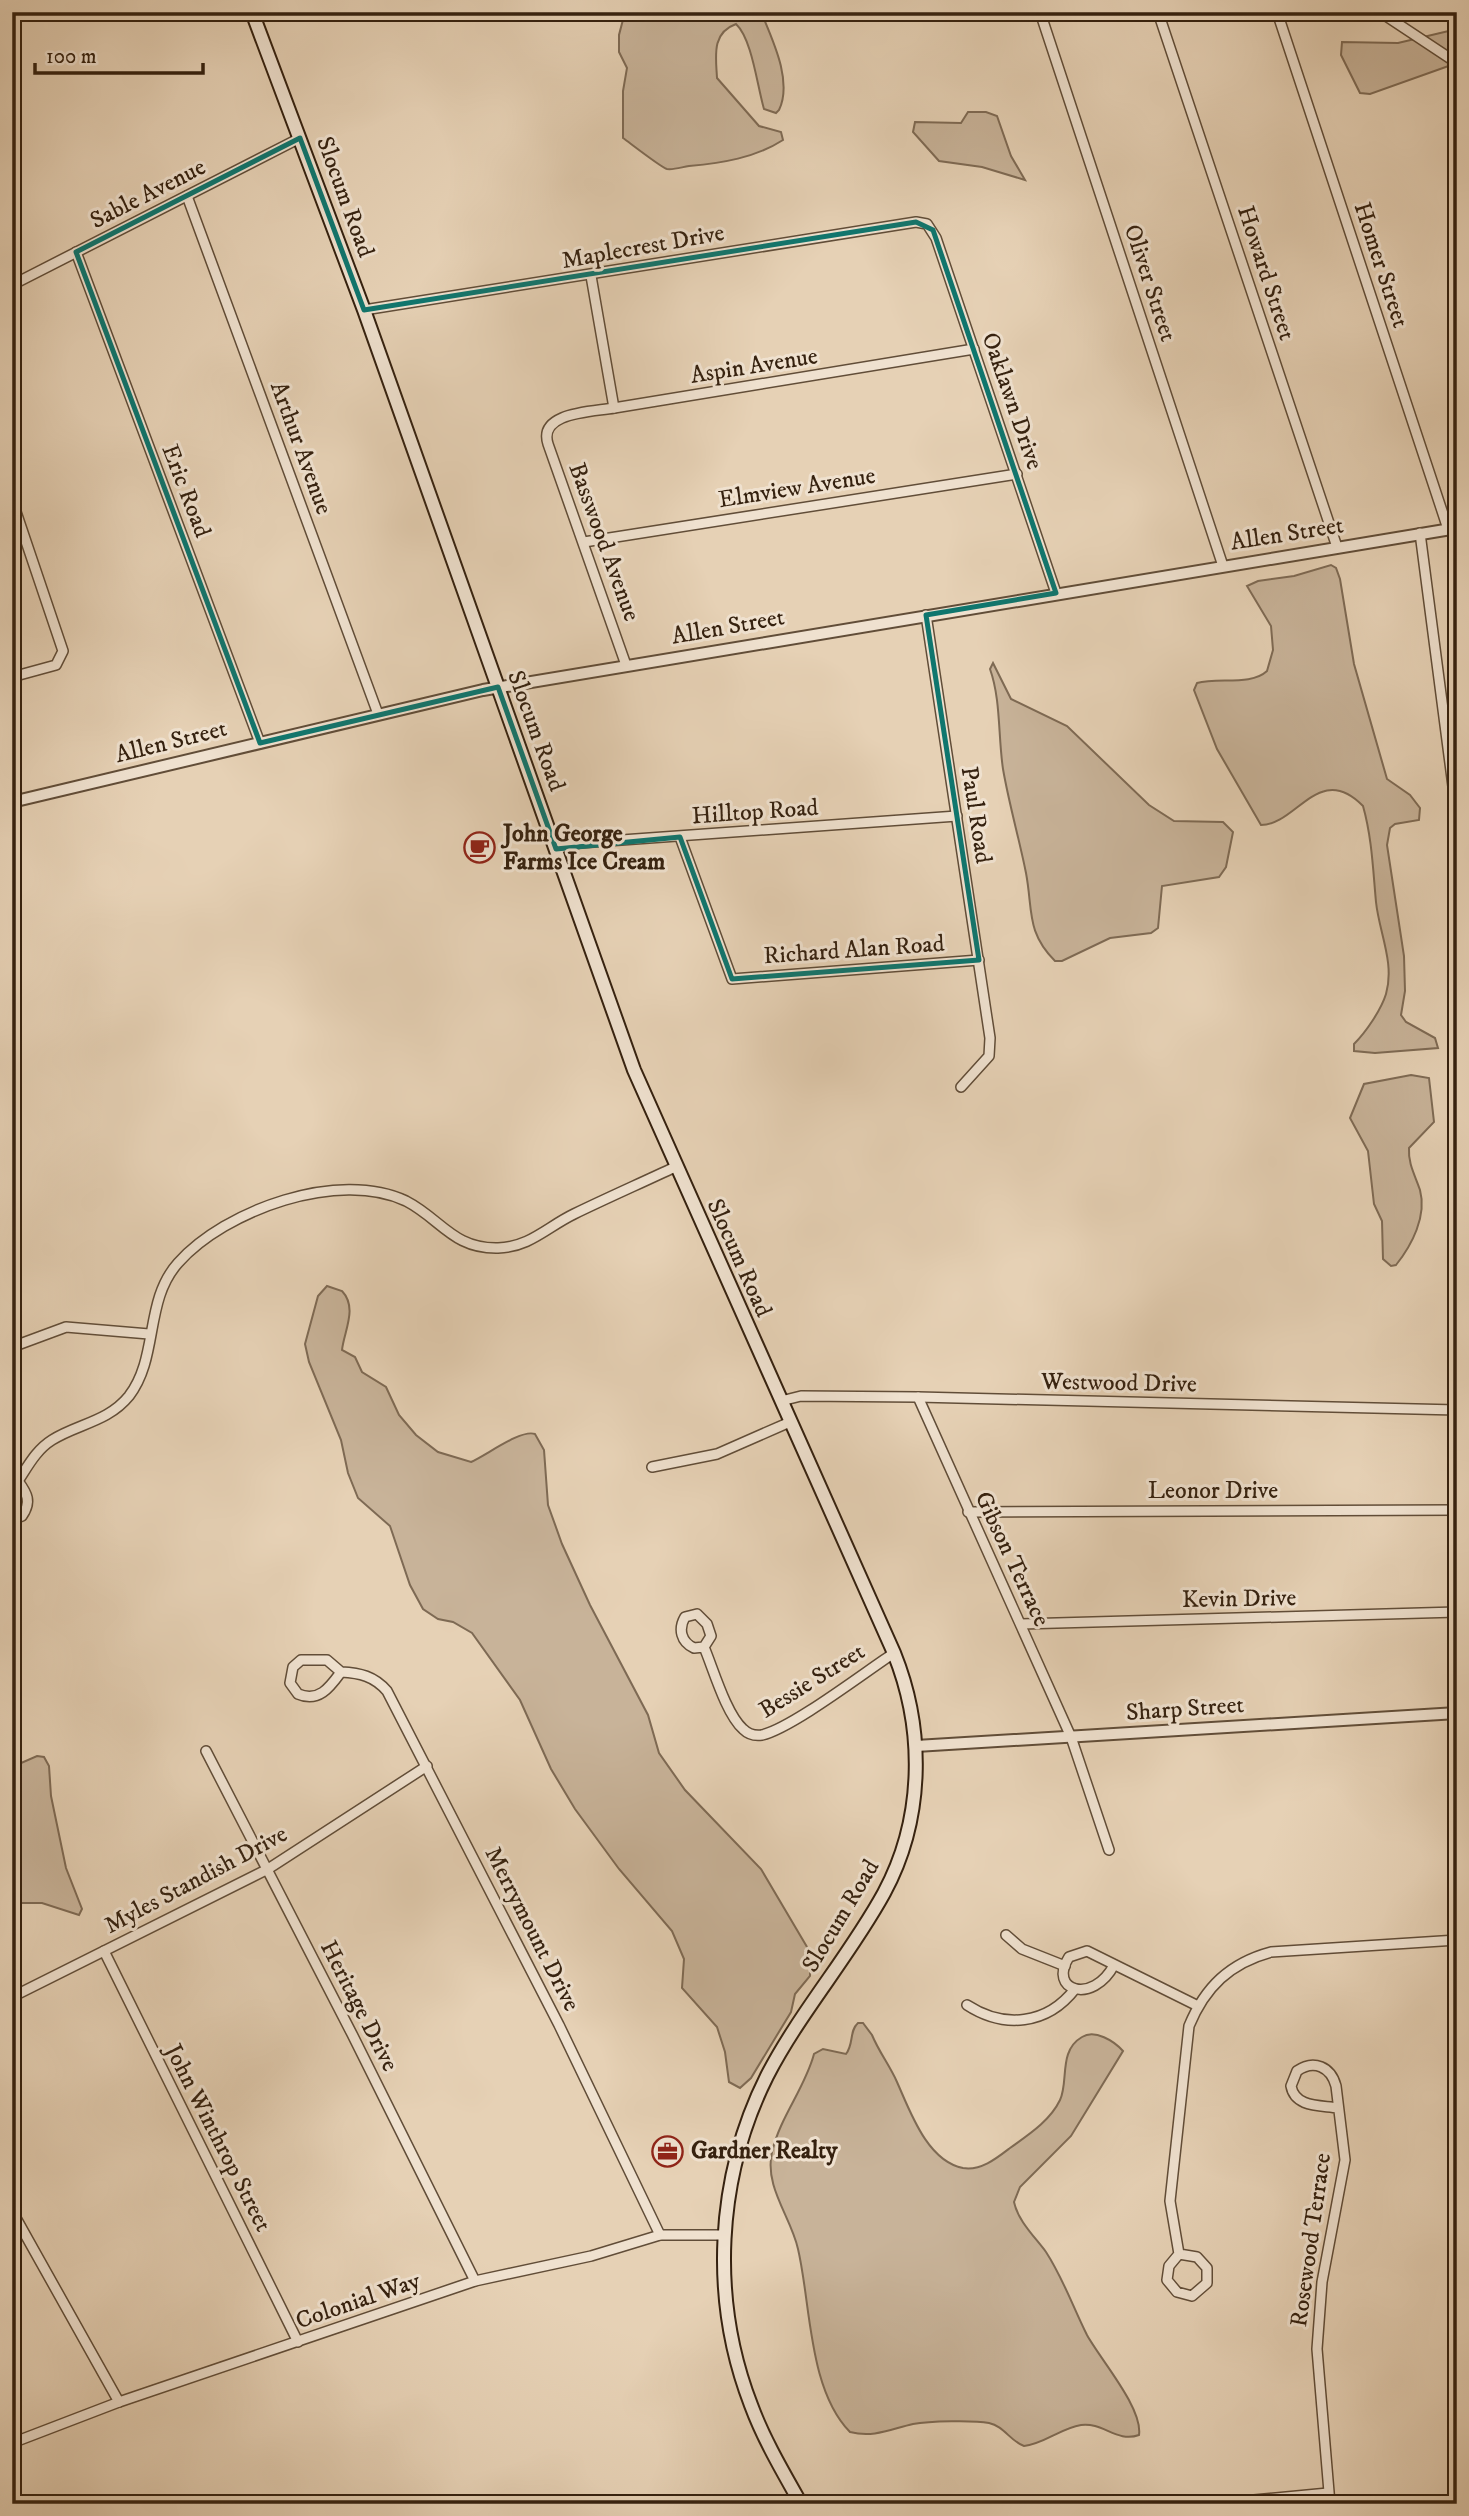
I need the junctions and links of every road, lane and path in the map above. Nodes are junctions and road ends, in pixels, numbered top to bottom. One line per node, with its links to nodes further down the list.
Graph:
1 (252, 12): 7 (main road, Slocum Road)
2 (1040, 12): 23 (street, Oliver Street)
3 (1158, 12): 22 (street, Howard Street)
4 (1277, 12): 19 (street, Homer Street)
5 (1380, 12): 6 (street)
6 (1457, 63)
7 (300, 138): 8 (street, Sable Avenue); 13 (main road, Slocum Road)
8 (187, 196): 10 (street, Sable Avenue); 29 (street, Arthur Avenue)
9 (927, 223): 11 (street, Maplecrest Drive); 14 (street, Oaklawn Drive)
10 (76, 252): 12 (street, Sable Avenue); 30 (street, Eric Road)
11 (591, 276): 13 (street, Maplecrest Drive); 15 (street)
12 (12, 285)
13 (364, 310): 28 (main road, Slocum Road)
14 (974, 349): 15 (street, Aspin Avenue); 17 (street, Oaklawn Drive)
15 (614, 408): 16 (street, Aspin Avenue)
16 (545, 432): 21 (street, Basswood Avenue)
17 (1017, 474): 21 (street, Elmview Avenue); 24 (street, Oaklawn Drive)
18 (12, 500): 27 (street)
19 (1452, 528): 20 (street, Allen Street)
20 (1420, 533): 22 (street, Allen Street); 33 (street)
21 (584, 542): 26 (street, Basswood Avenue)
22 (1337, 547): 23 (street, Allen Street)
23 (1223, 566): 24 (street, Allen Street)
24 (1056, 593): 25 (street, Allen Street)
25 (926, 615): 26 (street, Allen Street); 32 (street, Paul Road)
26 (626, 665): 28 (street, Allen Street)
27 (12, 677)
28 (498, 687): 29 (street, Allen Street); 35 (main road, Slocum Road)
29 (379, 714): 30 (street, Allen Street)
30 (260, 743): 31 (street, Allen Street)
31 (12, 802)
32 (957, 816): 34 (street, Hilltop Road); 36 (street, Paul Road)
33 (1457, 817)
34 (680, 837): 35 (street, Hilltop Road); 36 (street, Richard Alan Road)
35 (556, 849): 38 (main road, Slocum Road)
36 (979, 960): 37 (street, Paul Road)
37 (961, 1087)
38 (675, 1167): 39 (street); 42 (main road, Slocum Road)
39 (149, 1334): 40 (street); 46 (street)
40 (12, 1347)
41 (918, 1397): 42 (street, Westwood Drive); 43 (street, Westwood Drive); 48 (street, Gibson Terrace)
42 (781, 1401): 44 (main road, Slocum Road)
43 (1457, 1410)
44 (790, 1422): 45 (street); 53 (main road, Slocum Road)
45 (652, 1467)
46 (15, 1482): 49 (street)
47 (1457, 1510): 48 (street, Leonor Drive)
48 (968, 1512): 51 (street, Gibson Terrace)
49 (12, 1520)
50 (1457, 1612): 51 (street, Kevin Drive)
51 (1021, 1624): 56 (street, Gibson Terrace)
52 (704, 1647): 53 (street, Bessie Street)
53 (894, 1653): 57 (main road, Slocum Road)
54 (341, 1672): 54 (street, Merrymount Drive); 59 (street, Merrymount Drive)
55 (1457, 1713): 56 (street, Sharp Street)
56 (1071, 1737): 57 (street, Sharp Street); 60 (street, Gibson Terrace)
57 (916, 1746): 74 (main road, Slocum Road)
58 (206, 1751): 61 (street, Heritage Drive)
59 (427, 1766): 61 (street, Myles Standish Drive); 73 (street, Merrymount Drive)
60 (1109, 1850)
61 (268, 1869): 64 (street, Myles Standish Drive); 76 (street, Heritage Drive)
62 (1006, 1935): 66 (street)
63 (1457, 1940): 70 (street)
64 (104, 1951): 68 (street, Myles Standish Drive); 77 (street, John Winthrop Street)
65 (1114, 1965): 66 (street); 67 (street); 70 (street)
66 (1065, 1966): 67 (street)
67 (1075, 1989): 69 (street)
68 (12, 1997)
69 (967, 2005)
70 (1198, 2006): 75 (street)
71 (1338, 2108): 71 (street, Rosewood Terrace); 80 (street, Rosewood Terrace)
72 (12, 2211): 78 (street)
73 (660, 2235): 74 (street, Colonial Way); 76 (street, Colonial Way)
74 (725, 2235): 81 (main road, Slocum Road)
75 (1179, 2254): 75 (street)
76 (475, 2281): 77 (street, Colonial Way)
77 (298, 2342): 78 (street, Colonial Way)
78 (119, 2402): 79 (street, Colonial Way)
79 (12, 2442)
80 (1328, 2493): 82 (street); 83 (street, Rosewood Terrace)
81 (801, 2504)
82 (1211, 2504)
83 (1329, 2504)

